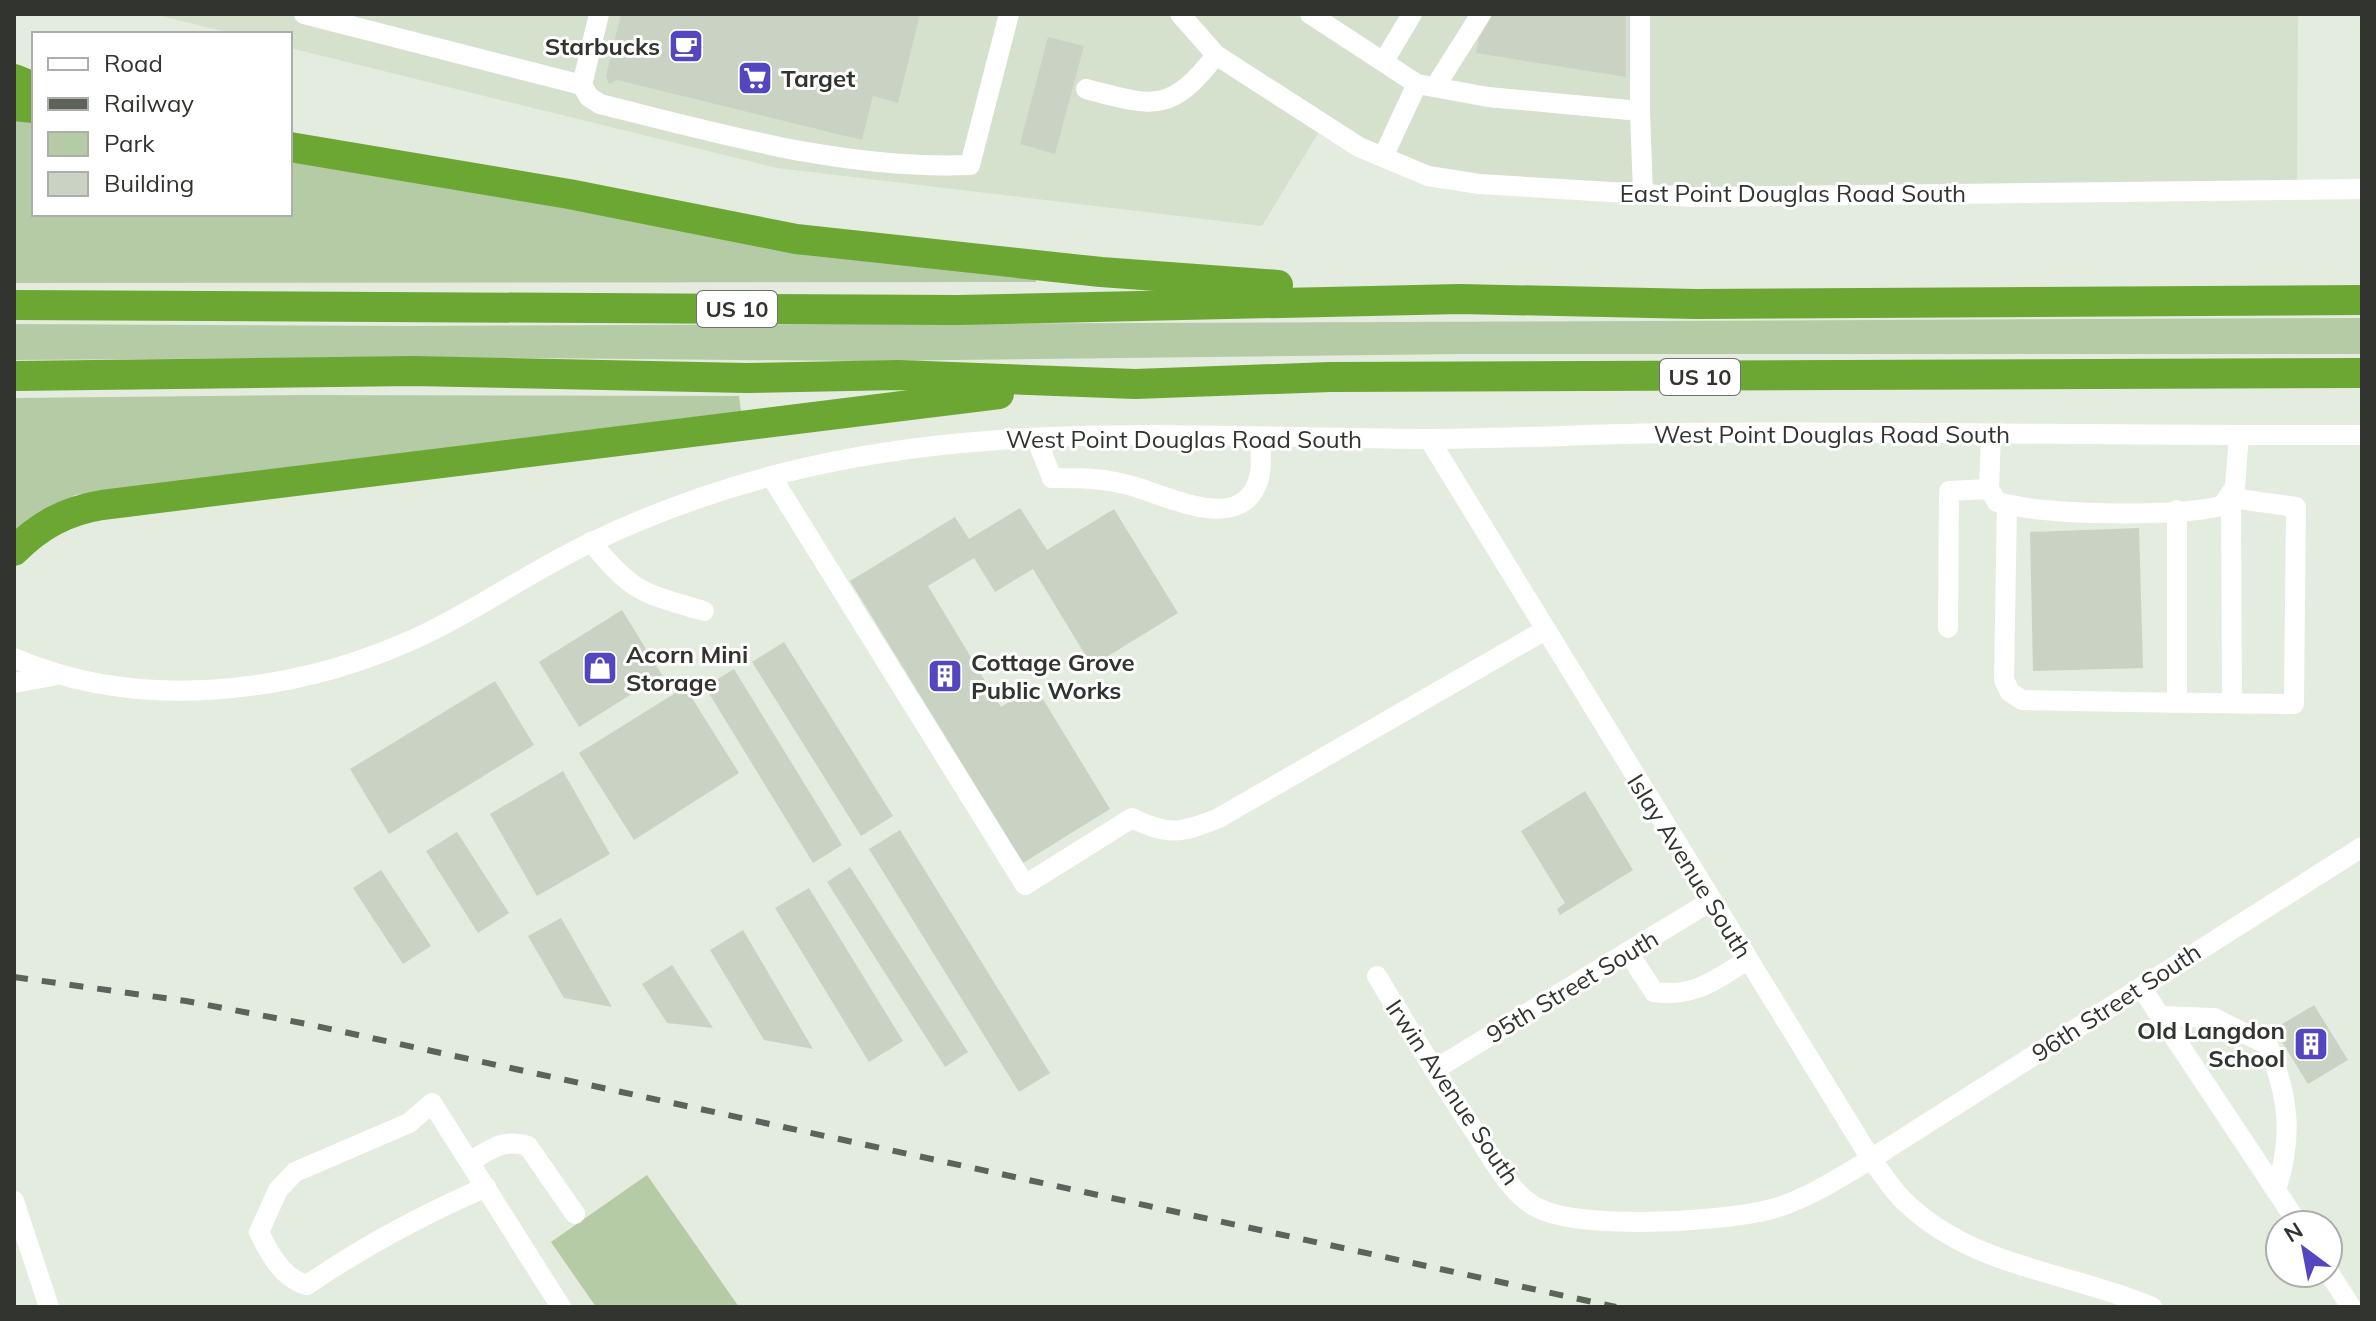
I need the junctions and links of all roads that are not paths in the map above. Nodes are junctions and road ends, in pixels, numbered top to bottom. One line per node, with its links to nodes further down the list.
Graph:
1 (304, 14): 11 (street)
2 (599, 14): 11 (street)
3 (1009, 14): 11 (street)
4 (1180, 14): 9 (street, East Point Douglas Road South)
5 (1310, 14): 10 (street)
6 (1412, 14): 10 (street)
7 (1481, 14): 12 (street)
8 (1640, 14): 14 (street)
9 (1216, 55): 13 (street); 16 (street, East Point Douglas Road South)
10 (1384, 61): 12 (street)
11 (582, 85)
12 (1426, 86): 14 (street); 16 (street)
13 (1086, 89)
14 (1640, 111): 18 (street)
15 (292, 147): 19 (highway)
16 (1383, 157): 18 (street, East Point Douglas Road South)
17 (2362, 189): 18 (street, East Point Douglas Road South)
18 (1643, 194)
19 (1460, 299): 20 (highway, US 10); 21 (highway, US 10)
20 (2362, 300)
21 (14, 305)
22 (2362, 373): 24 (highway, US 10)
23 (14, 376): 24 (highway, US 10)
24 (1038, 380): 37 (highway)
25 (1991, 435): 26 (street, West Point Douglas Road South); 30 (street, West Point Douglas Road South); 32 (street)
26 (2239, 435): 27 (street, West Point Douglas Road South); 33 (street)
27 (2362, 435)
28 (1260, 437): 29 (street, West Point Douglas Road South); 29 (street); 30 (street, West Point Douglas Road South)
29 (1036, 438): 31 (street, West Point Douglas Road South)
30 (1429, 439): 40 (street, Islay Avenue South)
31 (771, 476): 36 (street, West Point Douglas Road South); 40 (street)
32 (1989, 489): 34 (street); 39 (street)
33 (2231, 498): 35 (street); 45 (street); 45 (street)
34 (2007, 505): 35 (street); 44 (street)
35 (2177, 510): 44 (street)
36 (591, 542): 38 (street); 42 (street, West Point Douglas Road South)
37 (14, 551)
38 (704, 611)
39 (1948, 628)
40 (1545, 630): 47 (street, Islay Avenue South)
41 (14, 658): 42 (street, West Point Douglas Road South)
42 (55, 676): 43 (street, West Point Douglas Road South)
43 (14, 683)
44 (2177, 702): 45 (street)
45 (2232, 703)
46 (2362, 847): 51 (street, 96th Street South)
47 (1711, 901): 48 (street, 95th Street South); 49 (street, Islay Avenue South)
48 (1628, 952): 49 (street); 53 (street, 95th Street South)
49 (1747, 960): 54 (street, Islay Avenue South)
50 (1377, 976): 53 (street, Irwin Avenue South)
51 (2141, 987): 52 (street); 54 (street, 96th Street South)
52 (2160, 1016): 57 (street); 57 (street)
53 (1434, 1070): 59 (street, Irwin Avenue South)
54 (1871, 1159): 59 (street, 96th Street South); 65 (street, Islay Avenue South)
55 (470, 1162): 56 (street); 56 (street); 61 (street)
56 (486, 1187): 64 (street)
57 (2276, 1190): 60 (street)
58 (14, 1201): 63 (street)
59 (1533, 1205)
60 (2288, 1209)
61 (575, 1214)
62 (2340, 1289): 66 (street)
63 (49, 1307)
64 (561, 1307)
65 (2152, 1307)
66 (2351, 1307)

